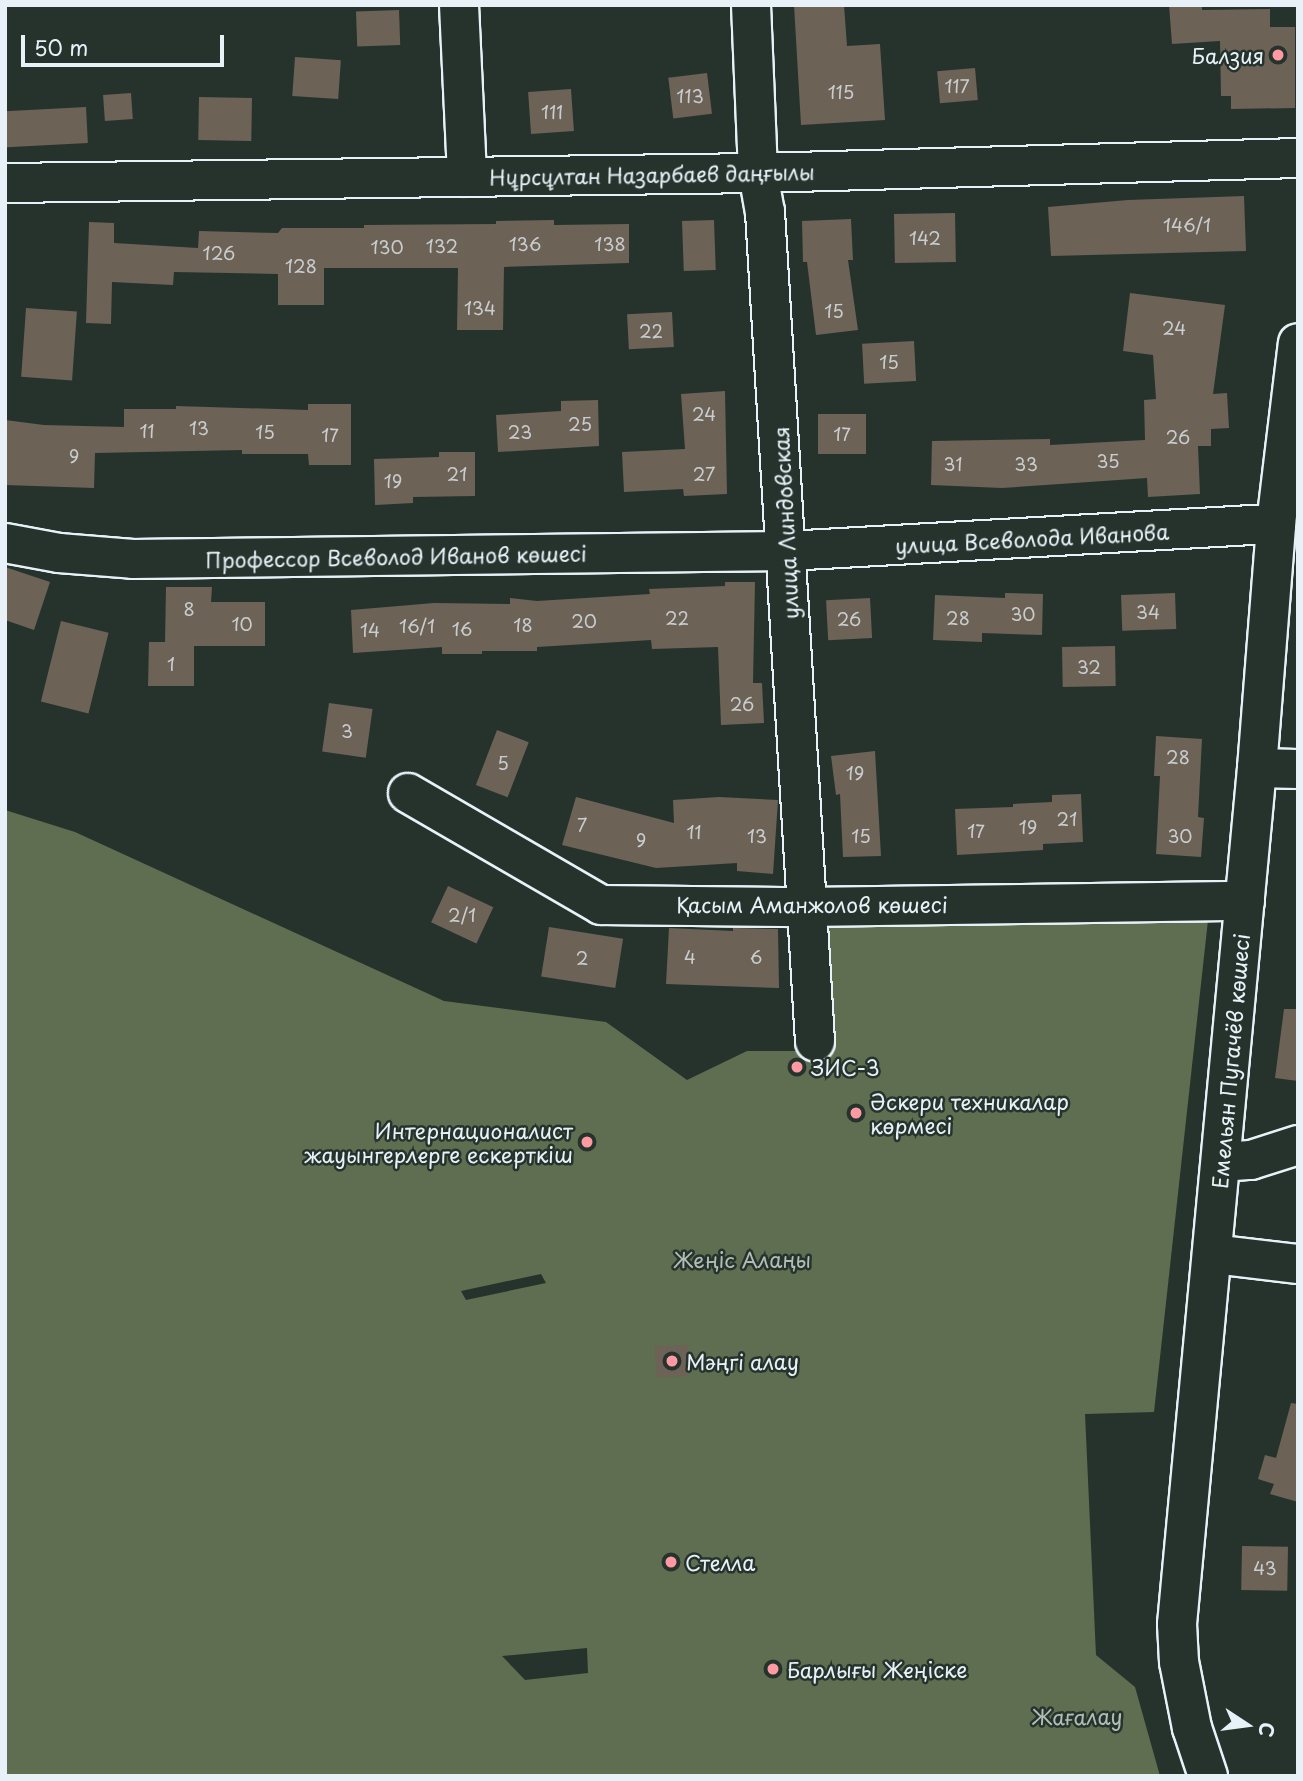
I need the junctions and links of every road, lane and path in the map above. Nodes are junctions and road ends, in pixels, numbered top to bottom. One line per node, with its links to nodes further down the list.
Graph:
1 (459, 5): 5 (street)
2 (751, 5): 4 (street, улица Линдовская)
3 (1298, 158): 4 (street, Нұрсұлтан Назарбаев даңғылы)
4 (758, 173): 5 (street, Нұрсұлтан Назарбаев даңғылы); 10 (street, улица Линдовская)
5 (467, 177): 6 (street, Нұрсұлтан Назарбаев даңғылы)
6 (5, 183)
7 (1298, 343): 8 (street, Емельян Пугачёв көшесі)
8 (1276, 524): 10 (street, улица Всеволода Иванова); 11 (street, Емельян Пугачёв көшесі)
9 (5, 543): 10 (street, Профессор Всеволод Иванов көшесі)
10 (787, 551): 15 (street, улица Линдовская)
11 (1257, 768): 12 (street); 14 (street, Емельян Пугачёв көшесі)
12 (1298, 769)
13 (408, 793): 15 (street, Қасым Аманжолов көшесі)
14 (1245, 901): 15 (street, Қасым Аманжолов көшесі); 18 (street, Емельян Пугачёв көшесі)
15 (806, 907): 16 (street, улица Линдовская)
16 (815, 1041)
17 (1298, 1145): 18 (street)
18 (1221, 1162): 19 (street, Емельян Пугачёв көшесі)
19 (1213, 1254): 20 (street); 21 (street, Емельян Пугачёв көшесі)
20 (1298, 1264)
21 (1208, 1776)

